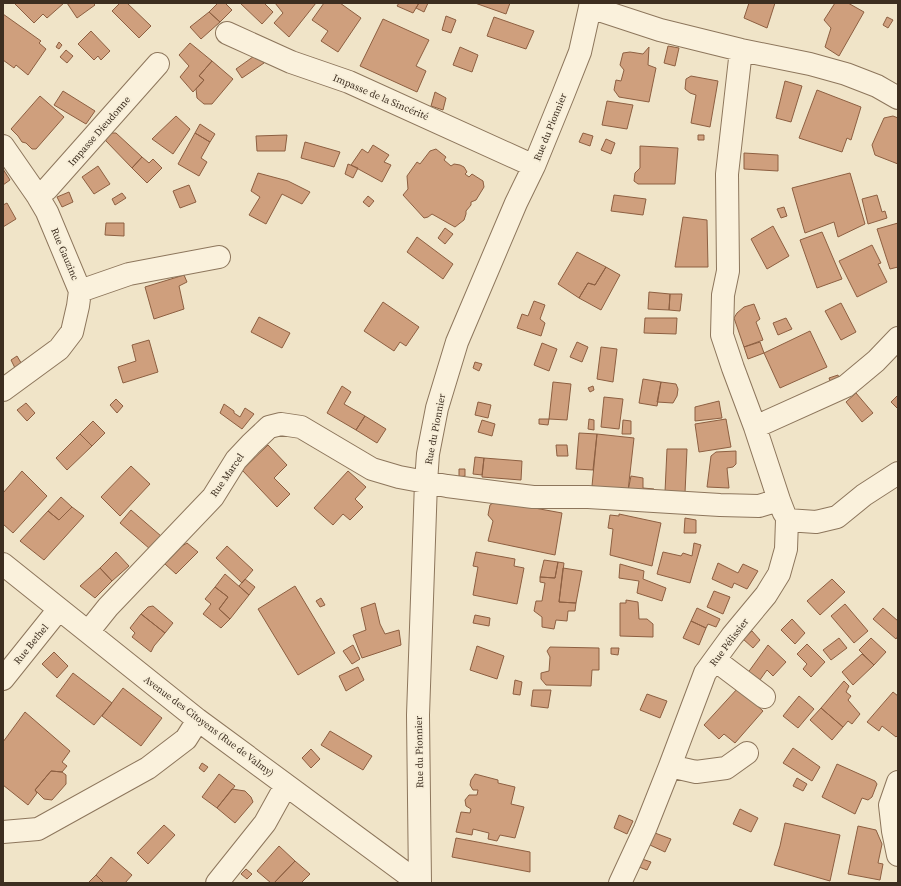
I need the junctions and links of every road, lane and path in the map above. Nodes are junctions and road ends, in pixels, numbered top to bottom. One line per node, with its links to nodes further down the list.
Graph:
1 (590, 5): 3 (street); 7 (street, Rue du Pionnier)
2 (227, 32): 7 (street, Impasse de la Sincérité)
3 (741, 50): 5 (street); 13 (street)
4 (158, 64): 8 (street, Impasse Dieudonne)
5 (898, 98)
6 (3, 146): 8 (street, Rue Gauzinc)
7 (534, 166): 15 (street, Rue du Pionnier)
8 (37, 195): 10 (street, Rue Gauzinc)
9 (219, 257): 10 (street)
10 (80, 291): 12 (street, Rue Gauzinc)
11 (898, 338): 13 (street)
12 (3, 390)
13 (755, 427): 16 (street)
14 (898, 473): 17 (street)
15 (426, 482): 16 (street, Rue Marcel); 20 (street, Rue Marcel); 32 (street, Rue du Pionnier)
16 (779, 500): 17 (street)
17 (787, 520): 21 (street, Rue Pélissier)
18 (3, 564): 19 (street, Avenue des Citoyens (Rue de Valmy))
19 (59, 609): 20 (street, Avenue des Citoyens (Rue de Valmy)); 22 (street, Rue Bethel)
20 (88, 632): 24 (street, Avenue des Citoyens (Rue de Valmy))
21 (715, 660): 23 (street); 26 (street, Rue Pélissier)
22 (3, 679)
23 (764, 697)
24 (198, 720): 28 (street, Avenue des Citoyens (Rue de Valmy)); 29 (street)
25 (747, 753): 26 (street)
26 (670, 766): 33 (street, Rue Pélissier)
27 (898, 782): 30 (street)
28 (286, 785): 31 (street); 32 (street, Avenue des Citoyens (Rue de Valmy))
29 (3, 832)
30 (898, 855)
31 (218, 883)
32 (419, 883)
33 (620, 883)

